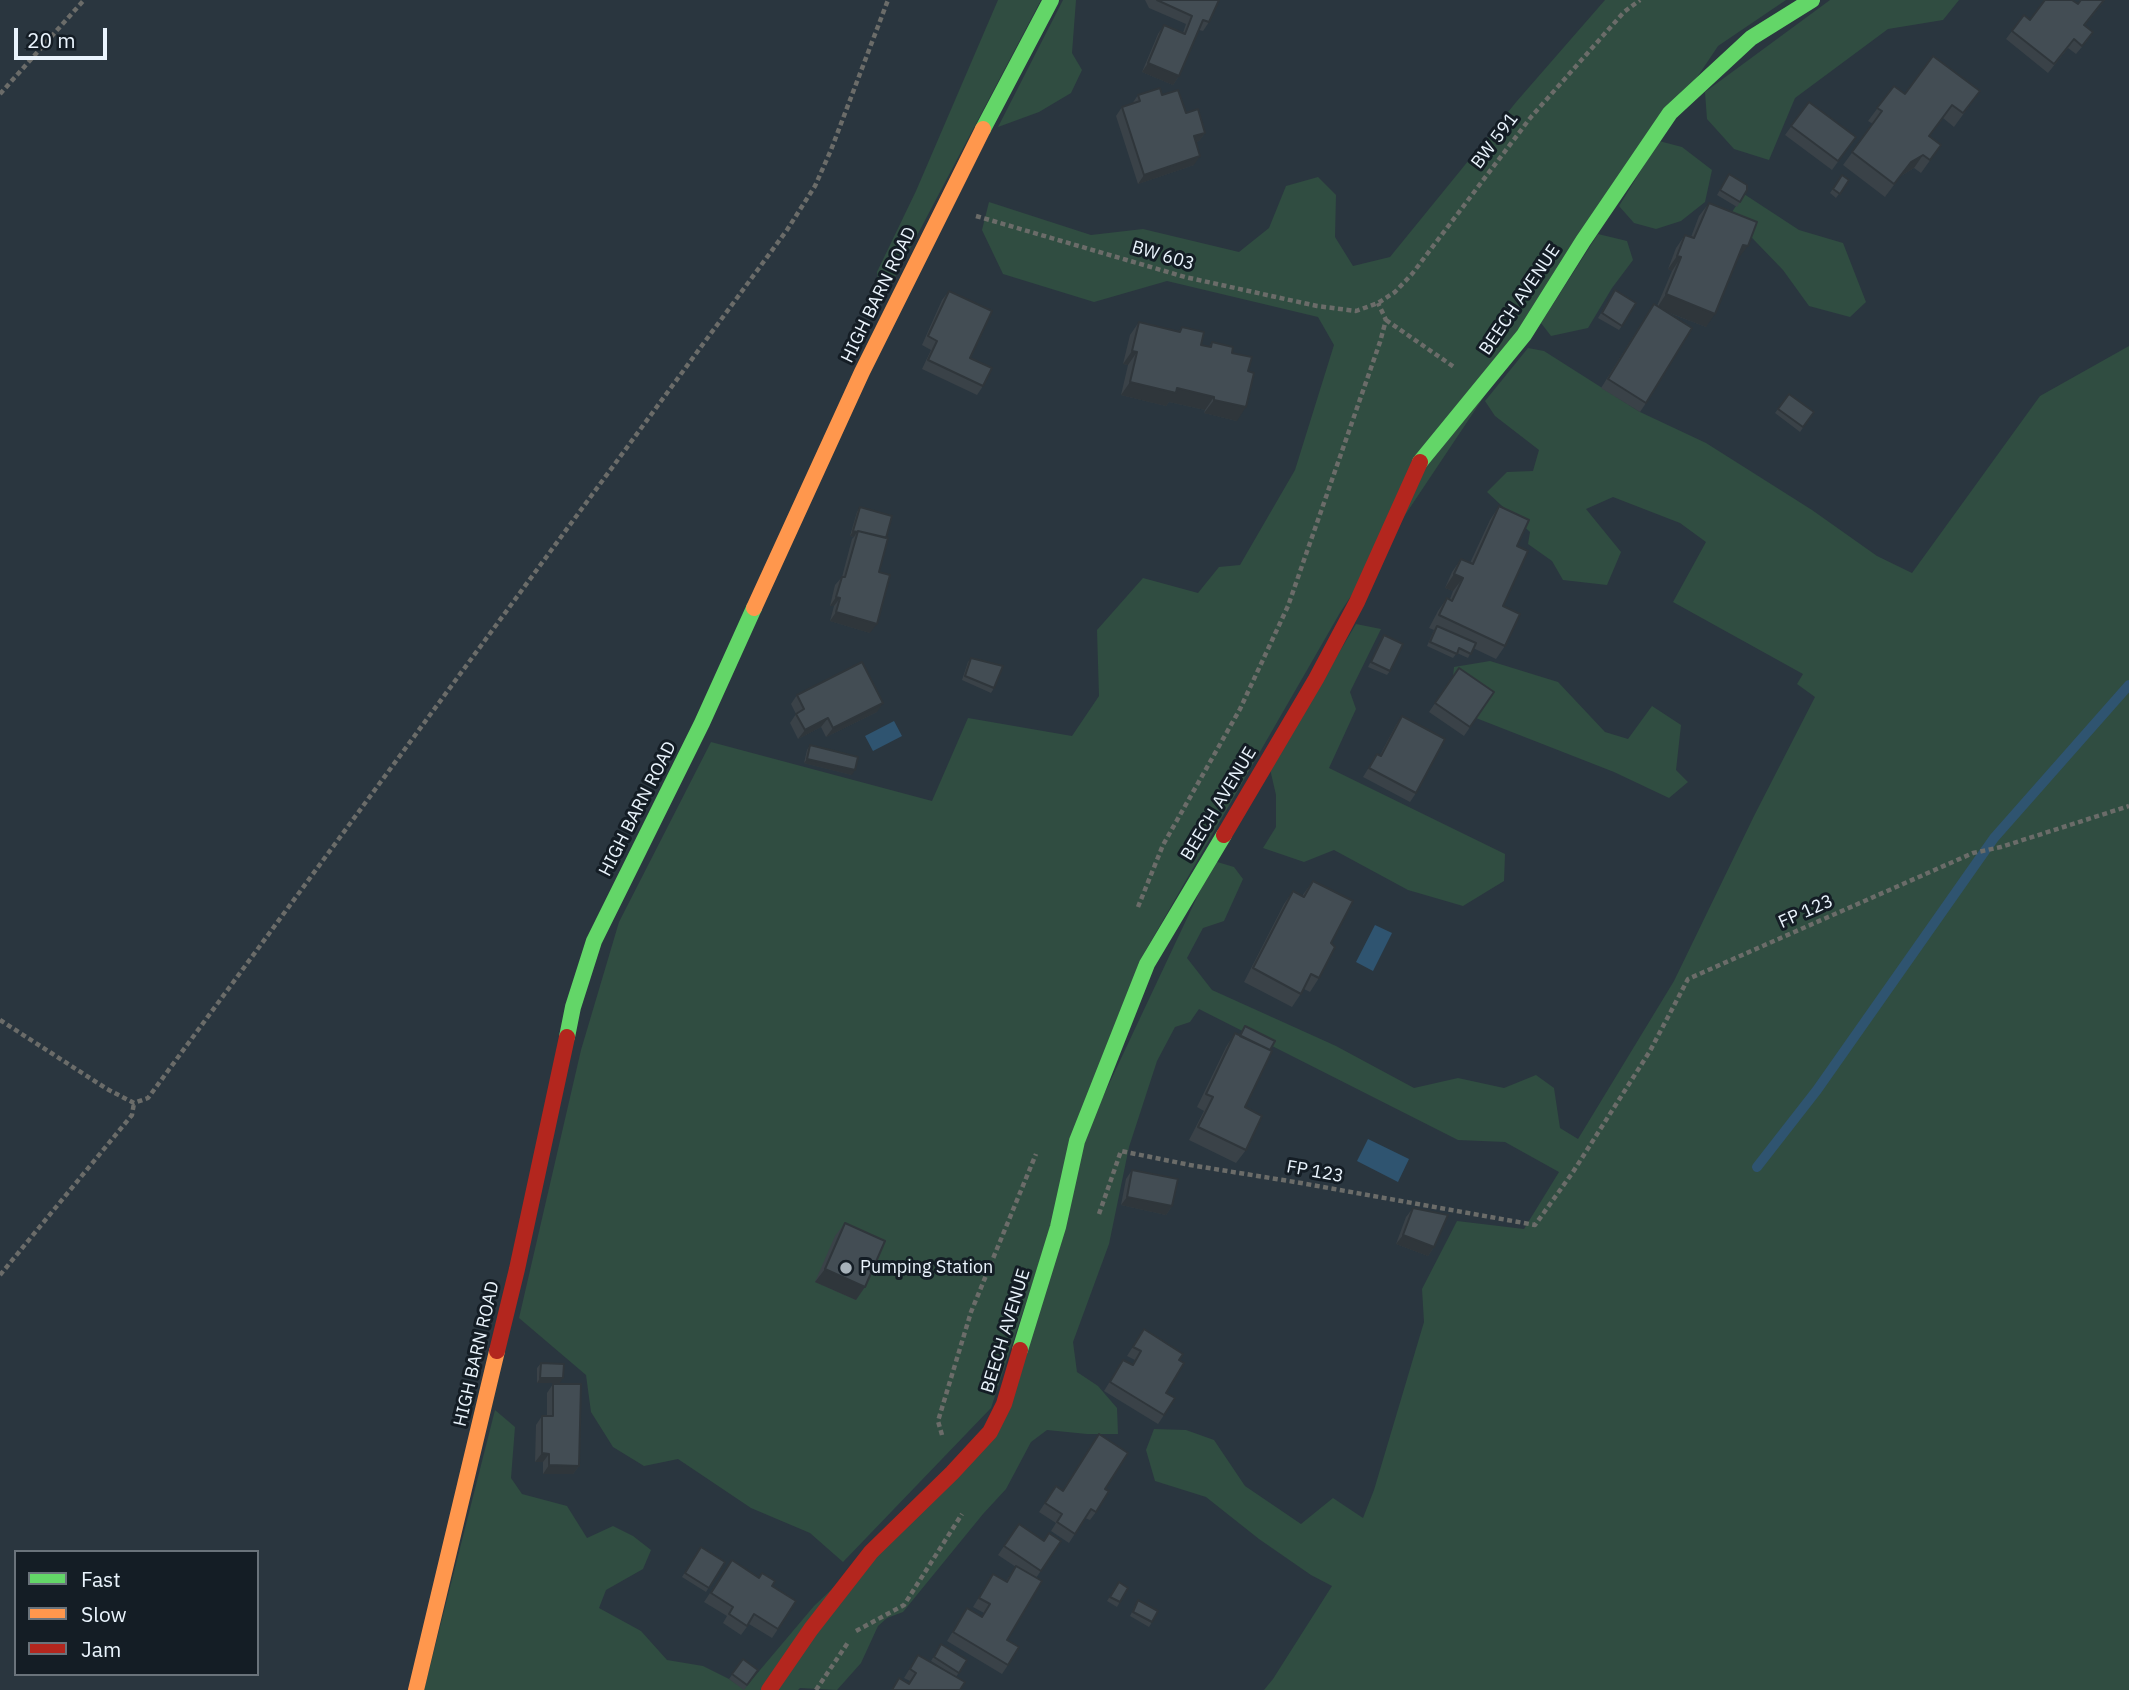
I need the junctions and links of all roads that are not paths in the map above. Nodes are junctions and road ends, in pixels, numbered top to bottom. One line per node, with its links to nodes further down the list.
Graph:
1 (1052, 0): 3 (street, HIGH BARN ROAD)
2 (1812, 0): 4 (street, BEECH AVENUE)
3 (415, 1690)
4 (769, 1690)

